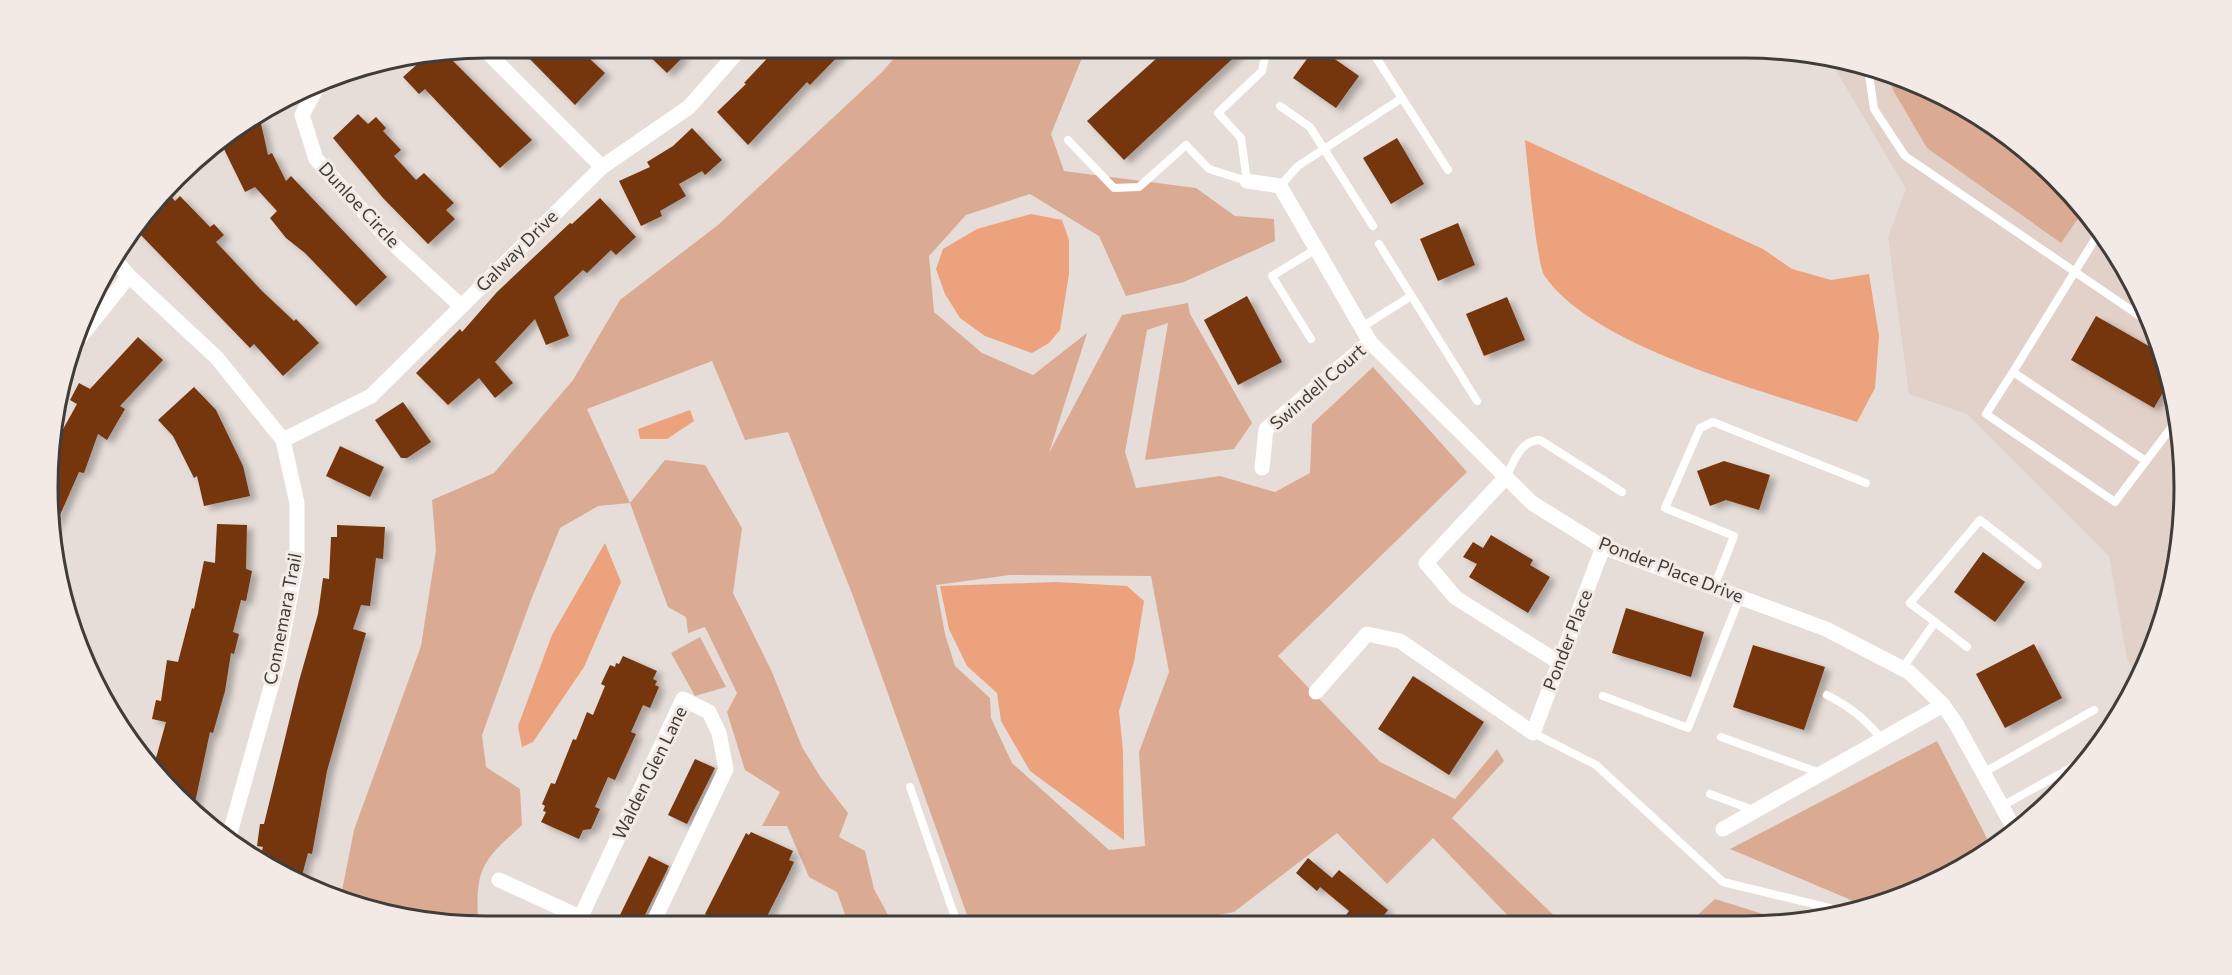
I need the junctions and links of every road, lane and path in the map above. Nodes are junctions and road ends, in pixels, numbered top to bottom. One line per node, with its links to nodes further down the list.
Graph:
1 (494, 58): 11 (street)
2 (732, 58): 11 (street, Galway Drive)
3 (1265, 58): 13 (lane)
4 (1376, 58): 7 (lane)
5 (1869, 77): 20 (lane)
6 (312, 96): 23 (street, Dunloe Circle)
7 (1402, 98): 10 (lane); 12 (lane)
8 (1280, 106): 10 (lane)
9 (1068, 140): 13 (lane)
10 (1324, 149): 14 (lane); 15 (lane)
11 (602, 167): 23 (street, Galway Drive)
12 (1448, 170)
13 (1247, 181): 14 (street)
14 (1280, 186): 18 (street, Ponder Place Drive)
15 (1373, 226)
16 (2094, 239): 20 (lane)
17 (1379, 244): 22 (lane)
18 (1316, 249): 26 (street, Ponder Place Drive); 27 (lane)
19 (120, 266): 21 (street, Connemara Trail)
20 (2074, 270): 24 (lane); 29 (lane)
21 (129, 276): 25 (street); 32 (street, Connemara Trail)
22 (1411, 296): 26 (lane); 30 (lane)
23 (461, 306): 32 (street, Galway Drive)
24 (2136, 314)
25 (91, 324)
26 (1362, 327): 28 (street, Ponder Place Drive)
27 (1311, 339)
28 (1370, 342): 34 (street, Swindell Court); 35 (street, Ponder Place Drive)
29 (2013, 372): 33 (lane); 33 (lane)
30 (1477, 401)
31 (2170, 430): 33 (lane)
32 (283, 440): 63 (street, Connemara Trail)
33 (2146, 461)
34 (1262, 468)
35 (1506, 477): 37 (lane); 38 (street, Ponder Place Drive); 44 (street)
36 (1866, 483): 40 (lane)
37 (1622, 492)
38 (1603, 547): 40 (street, Ponder Place Drive); 44 (street, Ponder Place)
39 (2038, 565): 42 (lane)
40 (1714, 587): 41 (street, Ponder Place Drive)
41 (1740, 597): 45 (street, Ponder Place Drive); 48 (lane)
42 (1935, 622): 43 (lane); 45 (lane)
43 (1967, 647)
44 (1560, 663): 51 (street, Ponder Place)
45 (1902, 669): 49 (street, Ponder Place Drive)
46 (1316, 692): 51 (street)
47 (1827, 695): 53 (lane)
48 (1603, 696)
49 (1943, 705): 53 (street); 55 (street, Ponder Place Drive)
50 (2094, 710): 55 (lane)
51 (1533, 734): 65 (lane)
52 (1721, 737): 56 (lane)
53 (1882, 740): 56 (street)
54 (2067, 770): 59 (lane)
55 (1983, 773): 59 (street, Ponder Place Drive)
56 (1821, 774): 60 (street)
57 (910, 787): 69 (lane)
58 (1710, 794): 60 (lane)
59 (2002, 806): 61 (street, Ponder Place Drive)
60 (1755, 811): 62 (street)
61 (2011, 823)
62 (1723, 829)
63 (230, 831)
64 (500, 880): 66 (street, Walden Glen Lane)
65 (1822, 909)
66 (567, 916)
67 (581, 916): 68 (street, Walden Glen Lane)
68 (656, 916)
69 (955, 916)

